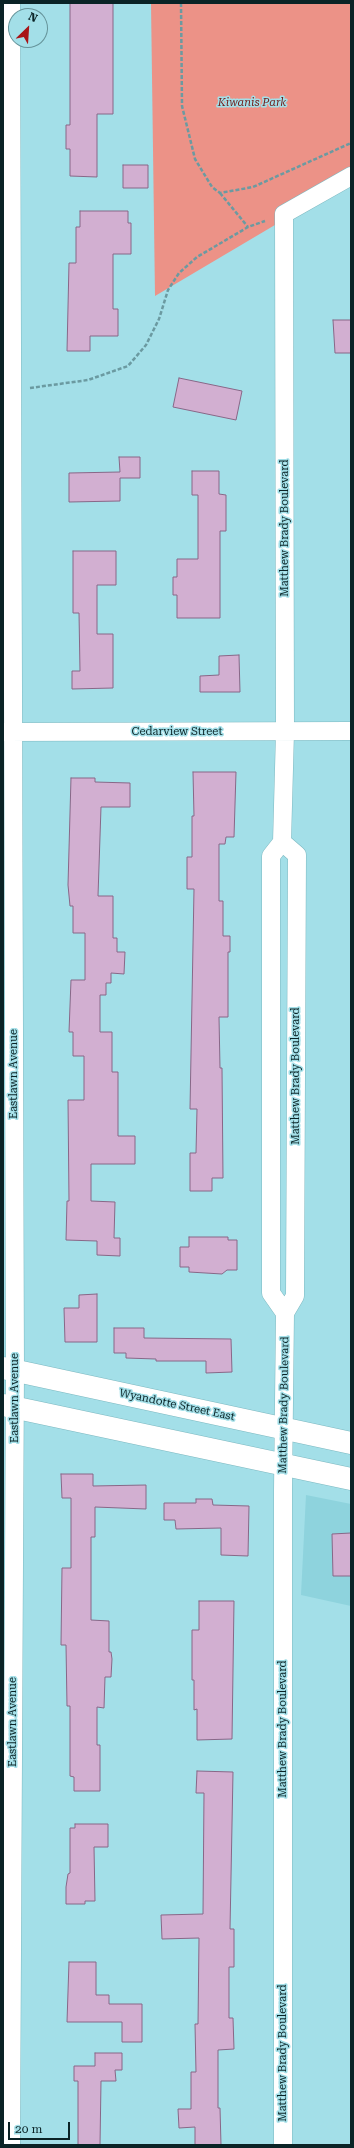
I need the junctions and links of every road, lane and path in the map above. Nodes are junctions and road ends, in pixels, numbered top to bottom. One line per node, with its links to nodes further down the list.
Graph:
1 (10, 3): 10 (street, Eastlawn Avenue)
2 (181, 3): 5 (path)
3 (351, 144): 5 (path)
4 (351, 176): 6 (street)
5 (220, 193): 7 (path)
6 (284, 214): 7 (path); 11 (street, Matthew Brady Boulevard)
7 (248, 227): 8 (path)
8 (27, 388)
9 (351, 731): 11 (street, Cedarview Street)
10 (8, 732): 11 (street, Cedarview Street); 14 (street, Eastlawn Avenue)
11 (285, 732): 12 (street, Matthew Brady Boulevard)
12 (282, 842): 13 (street); 13 (street, Matthew Brady Boulevard)
13 (285, 1313): 16 (street, Matthew Brady Boulevard)
14 (9, 1369): 15 (street, Eastlawn Avenue); 16 (main road, Wyandotte Street East)
15 (9, 1407): 18 (main road); 20 (street, Eastlawn Avenue)
16 (283, 1428): 17 (main road, Wyandotte Street East); 18 (street, Matthew Brady Boulevard)
17 (351, 1443)
18 (283, 1465): 19 (main road); 21 (street, Matthew Brady Boulevard)
19 (351, 1479)
20 (11, 2145)
21 (283, 2145)

